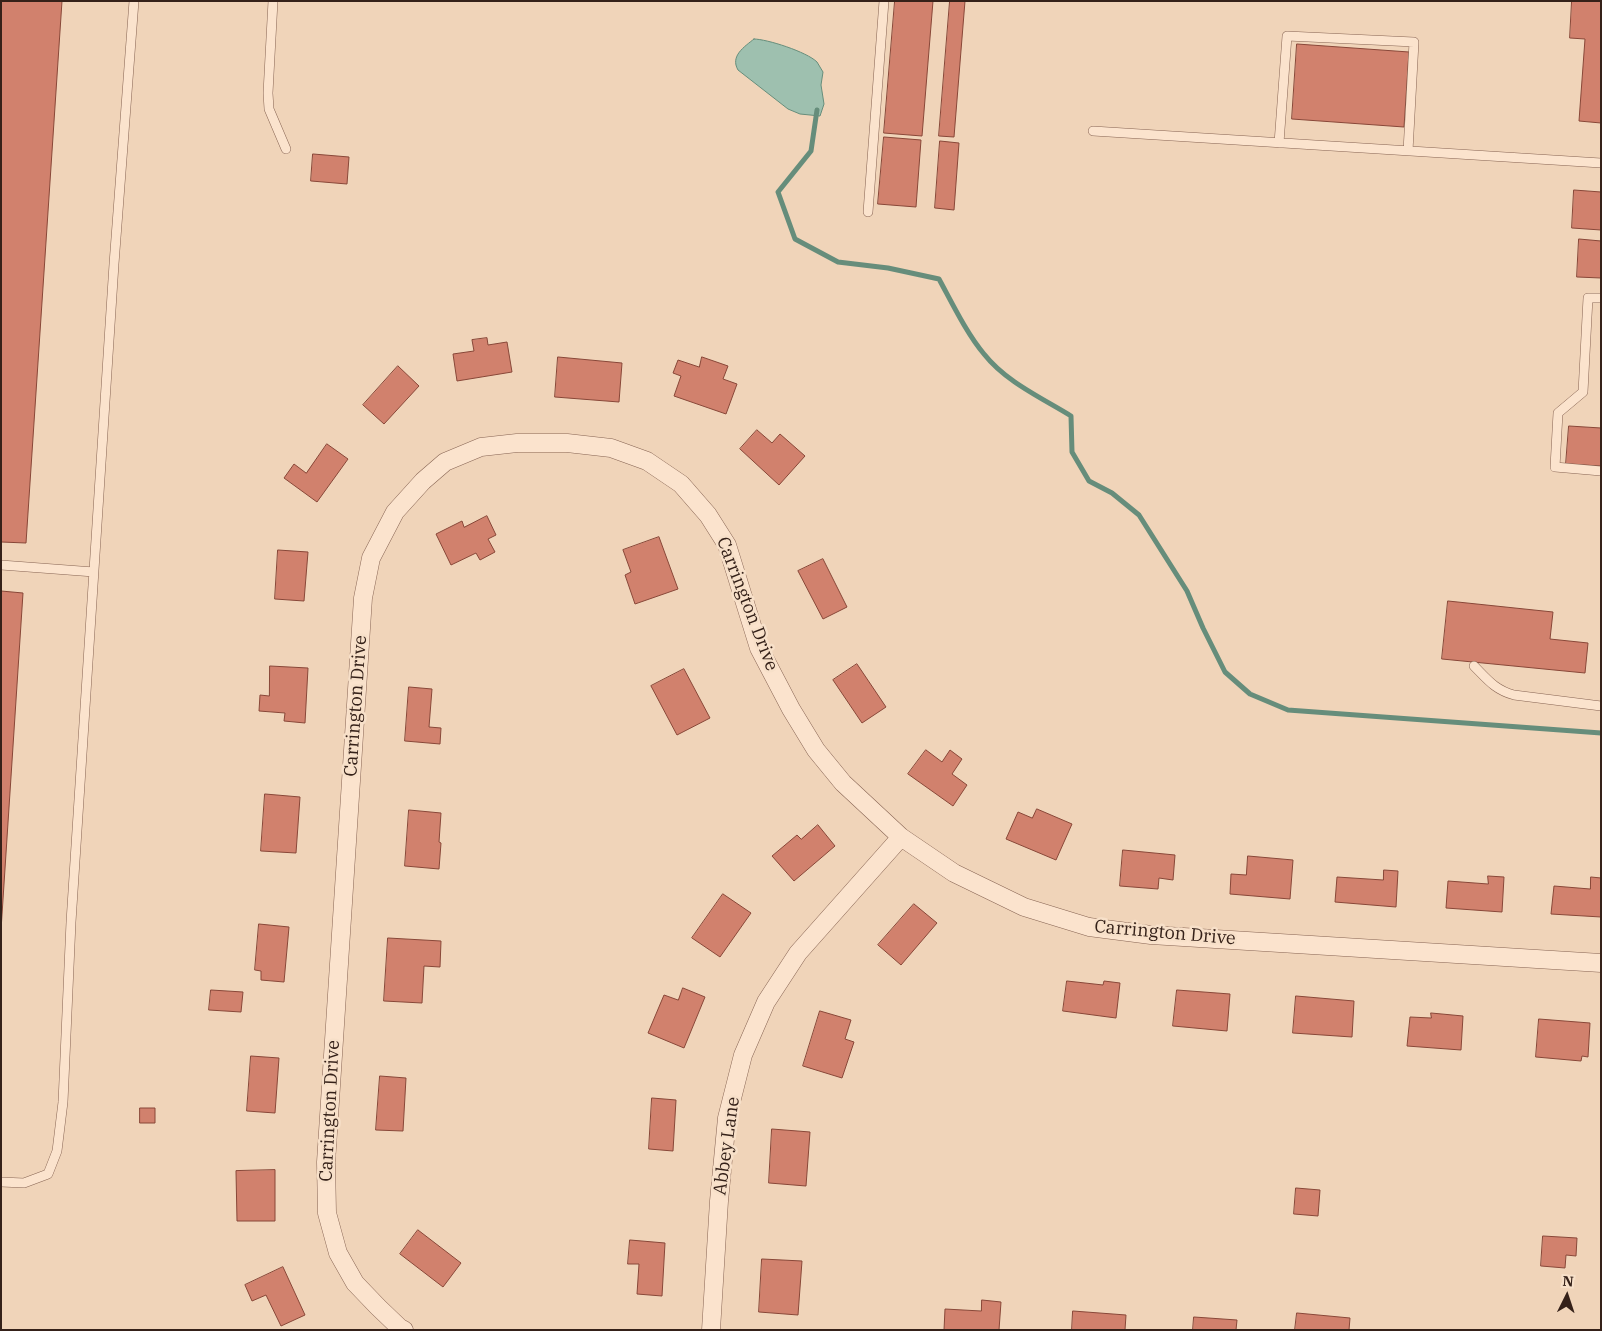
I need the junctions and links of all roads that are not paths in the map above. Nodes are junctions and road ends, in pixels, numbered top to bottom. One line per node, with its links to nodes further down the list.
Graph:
1 (134, 1): 13 (lane)
2 (273, 1): 6 (lane)
3 (884, 1): 9 (lane)
4 (1093, 131): 5 (lane)
5 (1279, 143): 7 (lane); 7 (lane)
6 (286, 149)
7 (1408, 150): 8 (lane)
8 (1601, 162)
9 (868, 212)
10 (1601, 298): 11 (lane)
11 (1601, 472)
12 (1, 565): 13 (lane)
13 (94, 572): 18 (lane)
14 (1474, 666): 15 (lane)
15 (1601, 706)
16 (901, 837): 17 (street, Carrington Drive); 19 (street, Carrington Drive); 20 (street, Abbey Lane)
17 (1601, 963)
18 (1, 1182)
19 (402, 1329)
20 (711, 1330)

